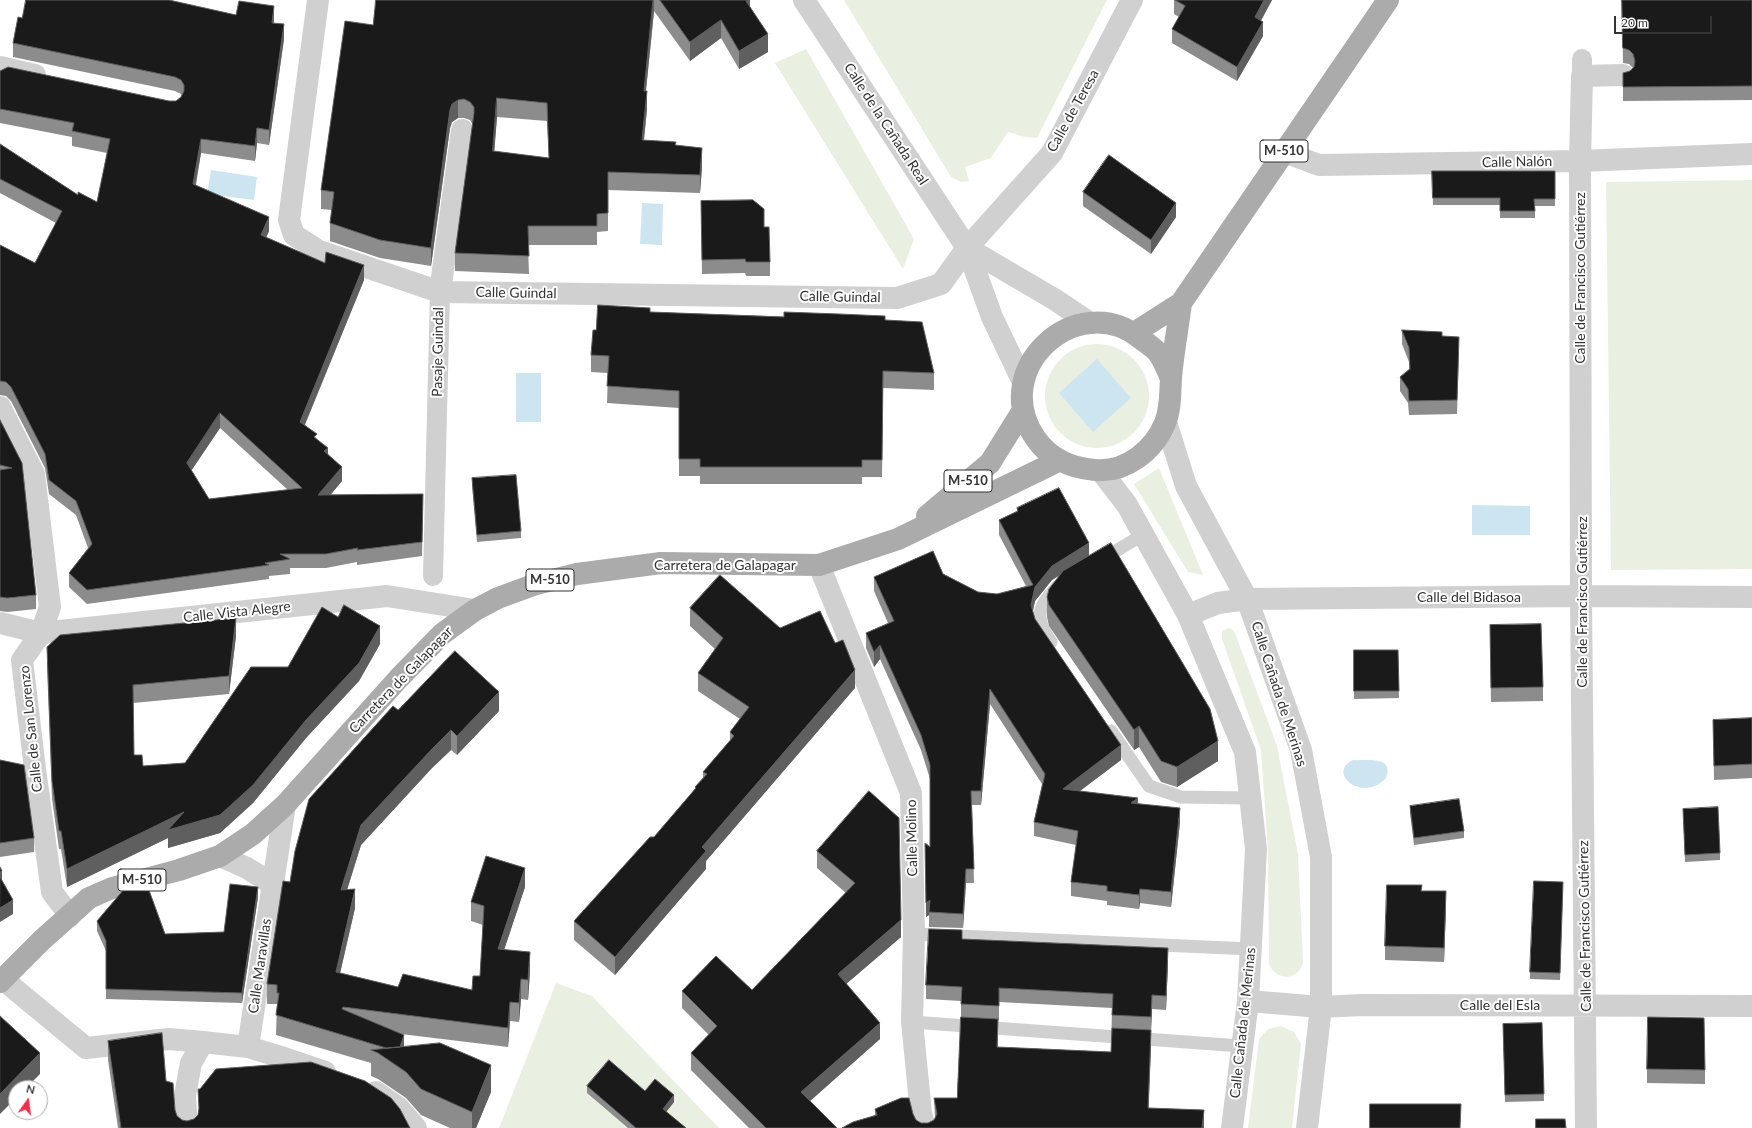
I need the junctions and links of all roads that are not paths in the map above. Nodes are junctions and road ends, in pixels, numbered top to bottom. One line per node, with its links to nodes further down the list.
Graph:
1 (318, 0): 13 (street, Calle Guindal)
2 (804, 0): 12 (street, Calle de la Cañada Real)
3 (1132, 0): 12 (street, Calle de Teresa)
4 (1388, 0): 9 (main road, M-510)
5 (0, 67): 7 (street)
6 (1623, 76): 11 (street, Calle de Francisco Gutiérrez)
7 (55, 79)
8 (462, 130): 13 (street, Pasaje Guindal)
9 (1284, 152): 11 (street, Calle Nalón); 14 (main road, M-510)
10 (1752, 154): 11 (street, Calle Nalón)
11 (1580, 162): 30 (street, Calle de Francisco Gutiérrez)
12 (967, 248): 13 (street, Calle Guindal); 15 (street, Calle de la Cañada Real); 18 (street, Calle de la Cañada Real)
13 (440, 292): 28 (street, Pasaje Guindal)
14 (1181, 303): 16 (main road, M-510); 17 (main road, M-510)
15 (1090, 323): 16 (main road, M-510); 18 (main road, M-510)
16 (1134, 333): 17 (main road, M-510)
17 (1171, 378): 21 (main road, M-510)
18 (1023, 382): 20 (main road, M-510)
19 (0, 407): 36 (street, Calle de San Lorenzo)
20 (1023, 410): 22 (main road, M-510); 25 (main road, M-510)
21 (1166, 422): 23 (main road, M-510); 32 (street, Calle Cañada de Merinas)
22 (1058, 461): 23 (main road, M-510); 25 (main road, M-510)
23 (1101, 471): 24 (street, Calle Cañada de Merinas)
24 (1144, 534): 27 (lane); 34 (street, Calle Cañada de Merinas)
25 (898, 539): 26 (main road, Carretera de Galapagar / M-510)
26 (819, 565): 33 (main road, Carretera de Galapagar / M-510); 46 (street, Calle Molino)
27 (1091, 566)
28 (432, 576)
29 (1071, 578): 37 (lane)
30 (1581, 596): 31 (street, Calle del Bidasoa); 32 (street, Calle del Bidasoa); 50 (street, Calle de Francisco Gutiérrez)
31 (1752, 597)
32 (1247, 599): 34 (street, Calle del Bidasoa); 52 (street, Calle Cañada de Merinas)
33 (475, 610): 36 (street, Calle Vista Alegre); 42 (main road, Carretera de Galapagar / M-510)
34 (1188, 615): 41 (street, Calle Cañada de Merinas)
35 (0, 623): 36 (street, Calle Vista Alegre)
36 (41, 633): 40 (street, Calle de San Lorenzo)
37 (1060, 655)
38 (1104, 721): 41 (lane)
39 (14, 764): 40 (street)
40 (35, 769): 45 (street, Calle de San Lorenzo)
41 (1250, 798): 47 (street, Calle Cañada de Merinas)
42 (285, 805): 43 (main road, Carretera de Galapagar / M-510); 44 (street, Calle Maravillas)
43 (220, 856): 44 (street); 45 (main road, Carretera de Galapagar / M-510)
44 (272, 884): 56 (street, Calle Maravillas)
45 (70, 916): 48 (main road, M-510)
46 (914, 934): 47 (lane); 53 (street, Calle Molino)
47 (1251, 949): 49 (street, Calle Cañada de Merinas)
48 (1, 980): 54 (street)
49 (1248, 1001): 52 (street, Calle del Esla); 55 (street, Calle Cañada de Merinas)
50 (1586, 1004): 51 (street, Calle del Esla); 52 (street, Calle del Esla); 62 (street, Calle de Francisco Gutiérrez)
51 (1752, 1006)
52 (1321, 1007): 61 (street, Calle Cañada de Merinas)
53 (912, 1022): 55 (lane); 59 (street, Calle Molino)
54 (203, 1042): 56 (street); 57 (street)
55 (1241, 1046): 60 (street, Calle Cañada de Merinas)
56 (248, 1047): 58 (street)
57 (187, 1128)
58 (416, 1128)
59 (925, 1128)
60 (1232, 1128)
61 (1307, 1128)
62 (1586, 1128)

